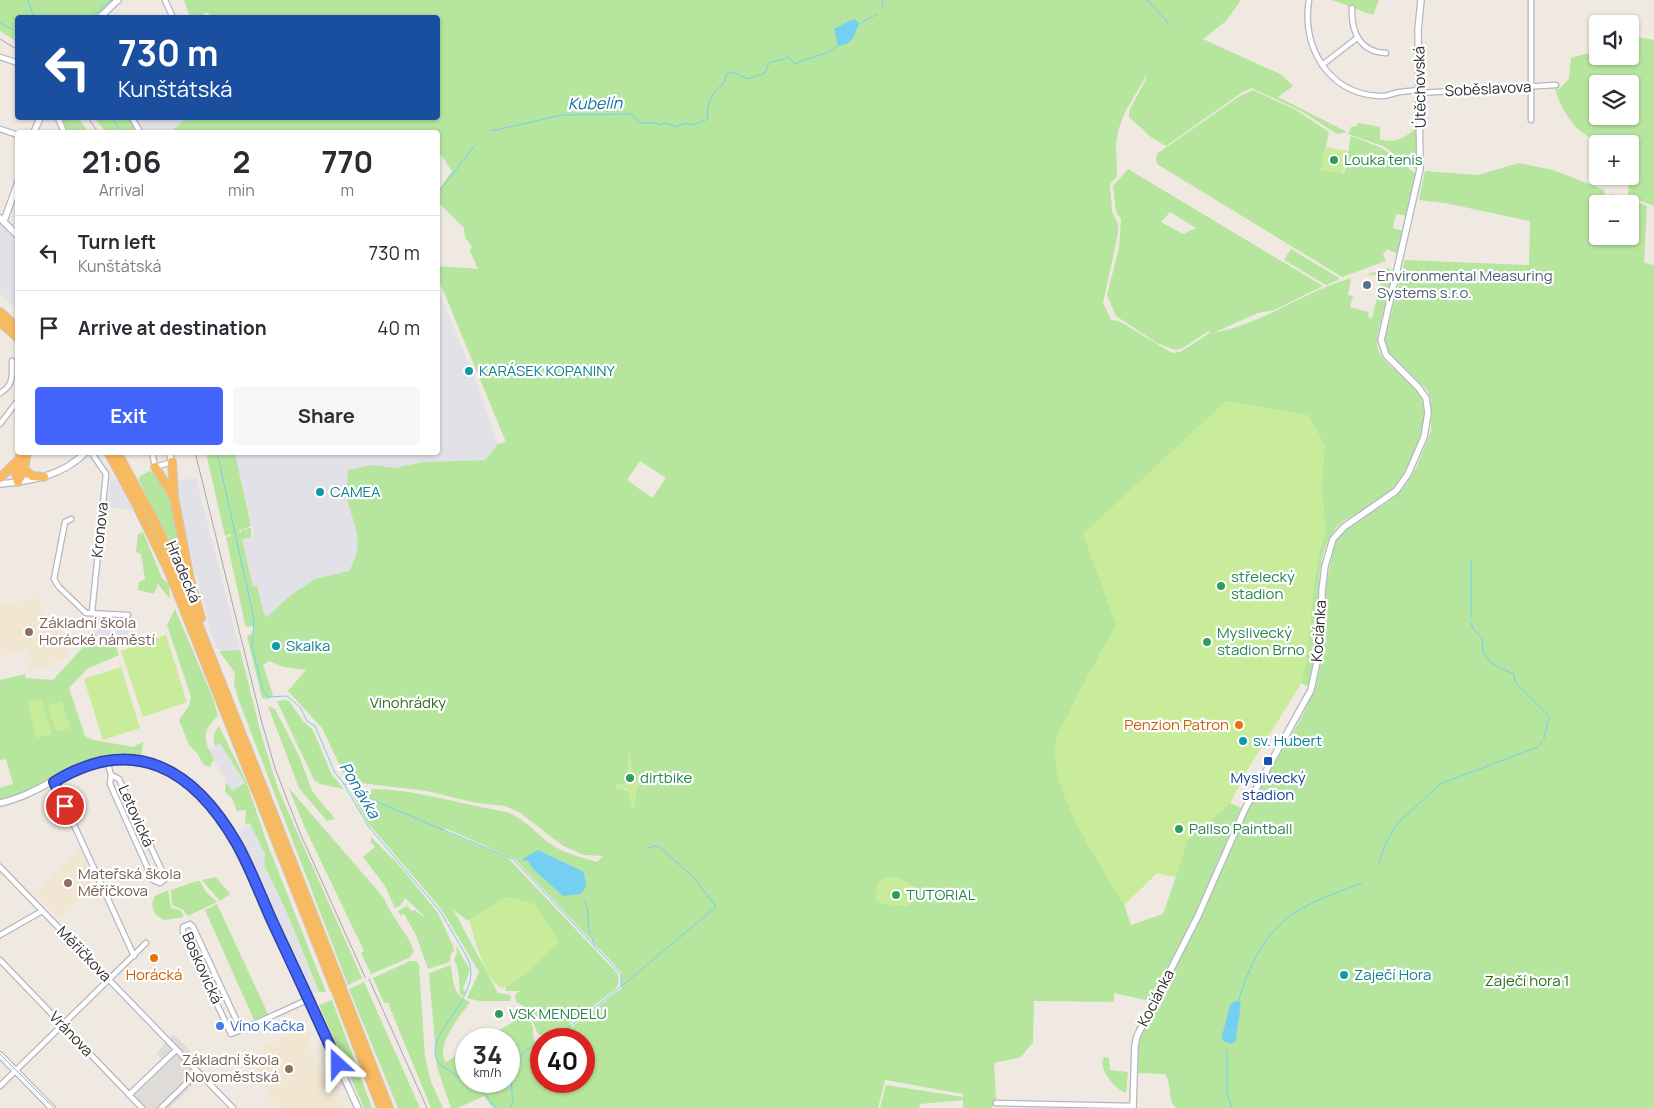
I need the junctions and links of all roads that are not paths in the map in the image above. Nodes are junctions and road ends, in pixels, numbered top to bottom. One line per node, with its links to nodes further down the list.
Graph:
1 (118, 0): 7 (street)
2 (165, 0): 8 (street)
3 (1309, 0): 13 (street, Soběslavova)
4 (1421, 0): 16 (street, Útěchovská)
5 (1531, 0): 14 (street)
6 (1352, 8): 9 (street)
7 (102, 15)
8 (172, 15)
9 (1357, 38): 10 (street); 13 (street)
10 (1386, 54)
11 (0, 57): 12 (street)
12 (15, 62)
13 (1322, 65): 16 (street, Soběslavova)
14 (1531, 86): 15 (street, Soběslavova); 16 (street, Soběslavova); 17 (street)
15 (1556, 86)
16 (1419, 92): 24 (street, Útěchovská)
17 (1531, 120)
18 (1, 130): 19 (street); 20 (street)
19 (15, 134)
20 (0, 138)
21 (15, 189): 22 (street)
22 (2, 220): 23 (street)
23 (15, 233)
24 (1400, 263): 75 (street, Kociánka)
25 (0, 312): 27 (highway)
26 (0, 322): 27 (highway)
27 (14, 330)
28 (12, 361): 29 (street)
29 (0, 394)
30 (15, 404): 31 (street)
31 (0, 424)
32 (26, 455): 42 (highway)
33 (82, 455): 43 (street)
34 (94, 455): 49 (street, Kronova)
35 (110, 455): 52 (highway, Hradecká)
36 (120, 455): 51 (highway, Hradecká)
37 (153, 455): 41 (street)
38 (170, 455): 40 (street)
39 (20, 456): 44 (highway); 45 (highway)
40 (172, 462): 41 (street); 47 (highway)
41 (155, 467): 47 (highway)
42 (24, 469): 43 (highway); 45 (highway)
43 (44, 477): 45 (street)
44 (0, 478)
45 (18, 482): 46 (street)
46 (0, 484)
47 (174, 497): 51 (highway)
48 (71, 518): 49 (street)
49 (92, 612): 50 (street)
50 (128, 615)
51 (211, 656): 52 (highway, Hradecká)
52 (227, 706): 64 (highway)
53 (107, 760): 54 (street, Letovická); 55 (street); 65 (street)
54 (111, 775): 54 (street, Letovická)
55 (54, 782): 56 (street); 61 (street)
56 (0, 803)
57 (0, 867): 58 (street, Měřičkova)
58 (42, 911): 59 (street); 63 (street, Měřičkova)
59 (0, 935)
60 (146, 943): 61 (street)
61 (134, 956): 63 (street)
62 (0, 960): 66 (street, Vránova)
63 (109, 980): 66 (street); 68 (street, Měřičkova)
64 (339, 991): 81 (highway); 82 (highway)
65 (309, 999): 67 (street, Boskovická); 80 (street)
66 (62, 1025): 70 (street); 73 (street, Vránova)
67 (241, 1030): 67 (street, Boskovická)
68 (176, 1050): 71 (street, Měřičkova); 73 (street)
69 (0, 1055): 70 (street)
70 (15, 1070): 72 (street); 76 (street)
71 (198, 1072): 78 (street); 79 (street, Měřičkova)
72 (0, 1086)
73 (129, 1095): 77 (street, Vránova)
74 (996, 1103): 75 (street)
75 (1133, 1107)
76 (52, 1108)
77 (142, 1108)
78 (161, 1108)
79 (233, 1108)
80 (358, 1108)
81 (381, 1108)
82 (389, 1108)

